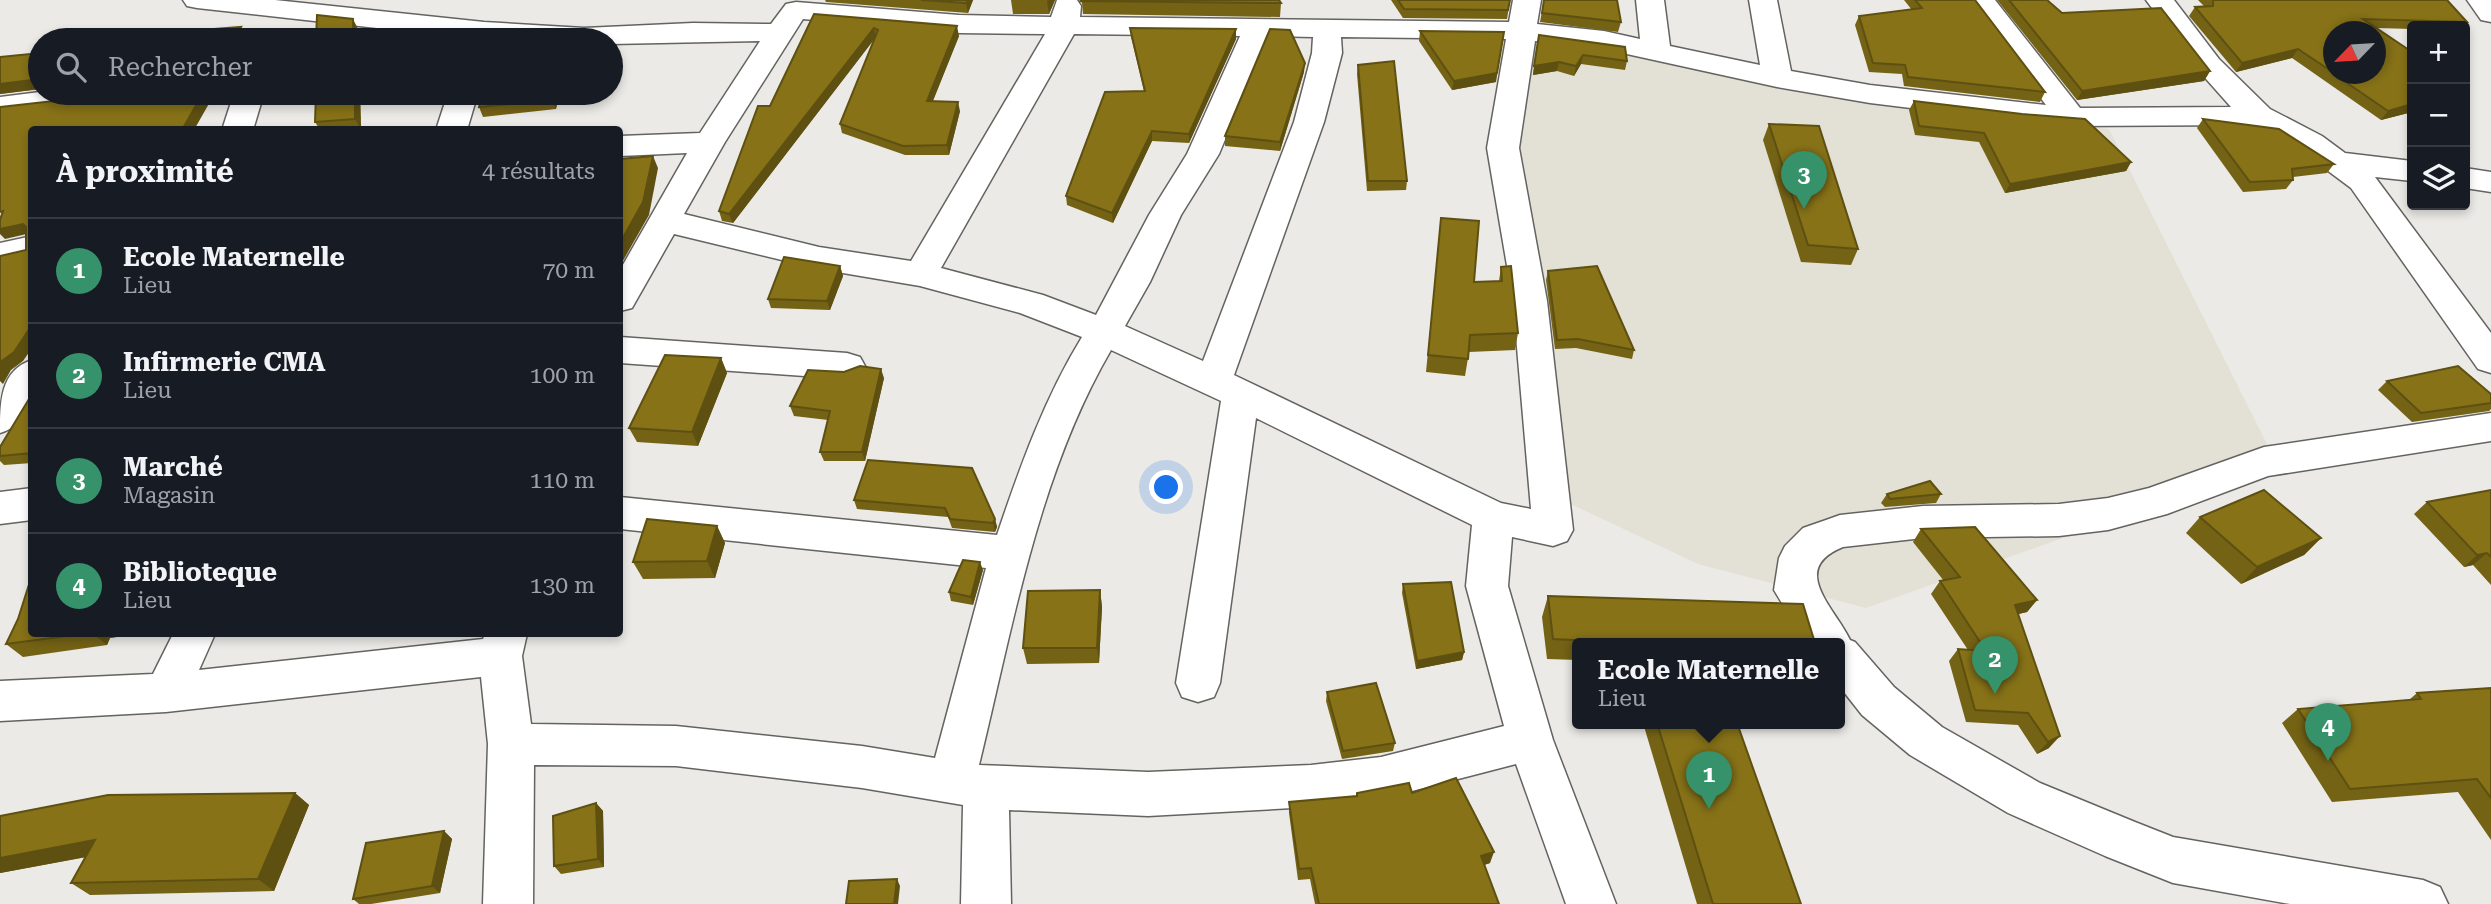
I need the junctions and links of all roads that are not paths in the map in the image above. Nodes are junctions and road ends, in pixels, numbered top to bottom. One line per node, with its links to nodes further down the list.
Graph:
1 (197, 0): 7 (street)
2 (1650, 0): 18 (street)
3 (1763, 0): 19 (street)
4 (1980, 0): 25 (street)
5 (2160, 0): 24 (street)
6 (2481, 0): 12 (street)
7 (291, 10): 8 (street); 14 (street)
8 (439, 13): 15 (street)
9 (1066, 13): 10 (street); 16 (street); 37 (street)
10 (792, 14): 17 (street); 28 (street)
11 (1525, 15): 13 (street); 18 (street); 50 (street)
12 (2491, 15)
13 (1335, 20): 16 (street); 44 (street)
14 (281, 28)
15 (467, 28)
16 (1257, 29): 39 (street)
17 (623, 35)
18 (1656, 51): 19 (street)
19 (1777, 78): 25 (street)
20 (28, 103): 23 (street)
21 (245, 105): 26 (street)
22 (459, 105): 27 (street)
23 (0, 106)
24 (2259, 116): 25 (street); 30 (street)
25 (2071, 117)
26 (238, 126)
27 (452, 126)
28 (709, 142): 29 (street); 34 (street)
29 (623, 146)
30 (2339, 162): 31 (street); 41 (street)
31 (2407, 170)
32 (2470, 179): 33 (street)
33 (2491, 182)
34 (662, 220): 37 (street); 38 (street)
35 (28, 248): 36 (street)
36 (0, 254)
37 (920, 274): 39 (street)
38 (623, 293)
39 (1102, 331): 44 (street); 51 (street)
40 (623, 350): 42 (street)
41 (2491, 360)
42 (847, 366)
43 (28, 379): 45 (street)
44 (1227, 388): 50 (street); 56 (street)
45 (0, 419)
46 (2491, 427): 53 (street)
47 (28, 504): 48 (street)
48 (0, 508)
49 (623, 513): 51 (street)
50 (1493, 517): 59 (street)
51 (1011, 553): 61 (street)
52 (193, 637): 57 (street)
53 (1827, 638)
54 (503, 645): 57 (street); 60 (street)
55 (1845, 661): 65 (street)
56 (1198, 683)
57 (166, 693): 58 (street)
58 (0, 701)
59 (1530, 740): 61 (street); 64 (street)
60 (511, 744): 61 (street); 62 (street)
61 (969, 786): 63 (street)
62 (508, 904)
63 (986, 904)
64 (1591, 904)
65 (2423, 904)

